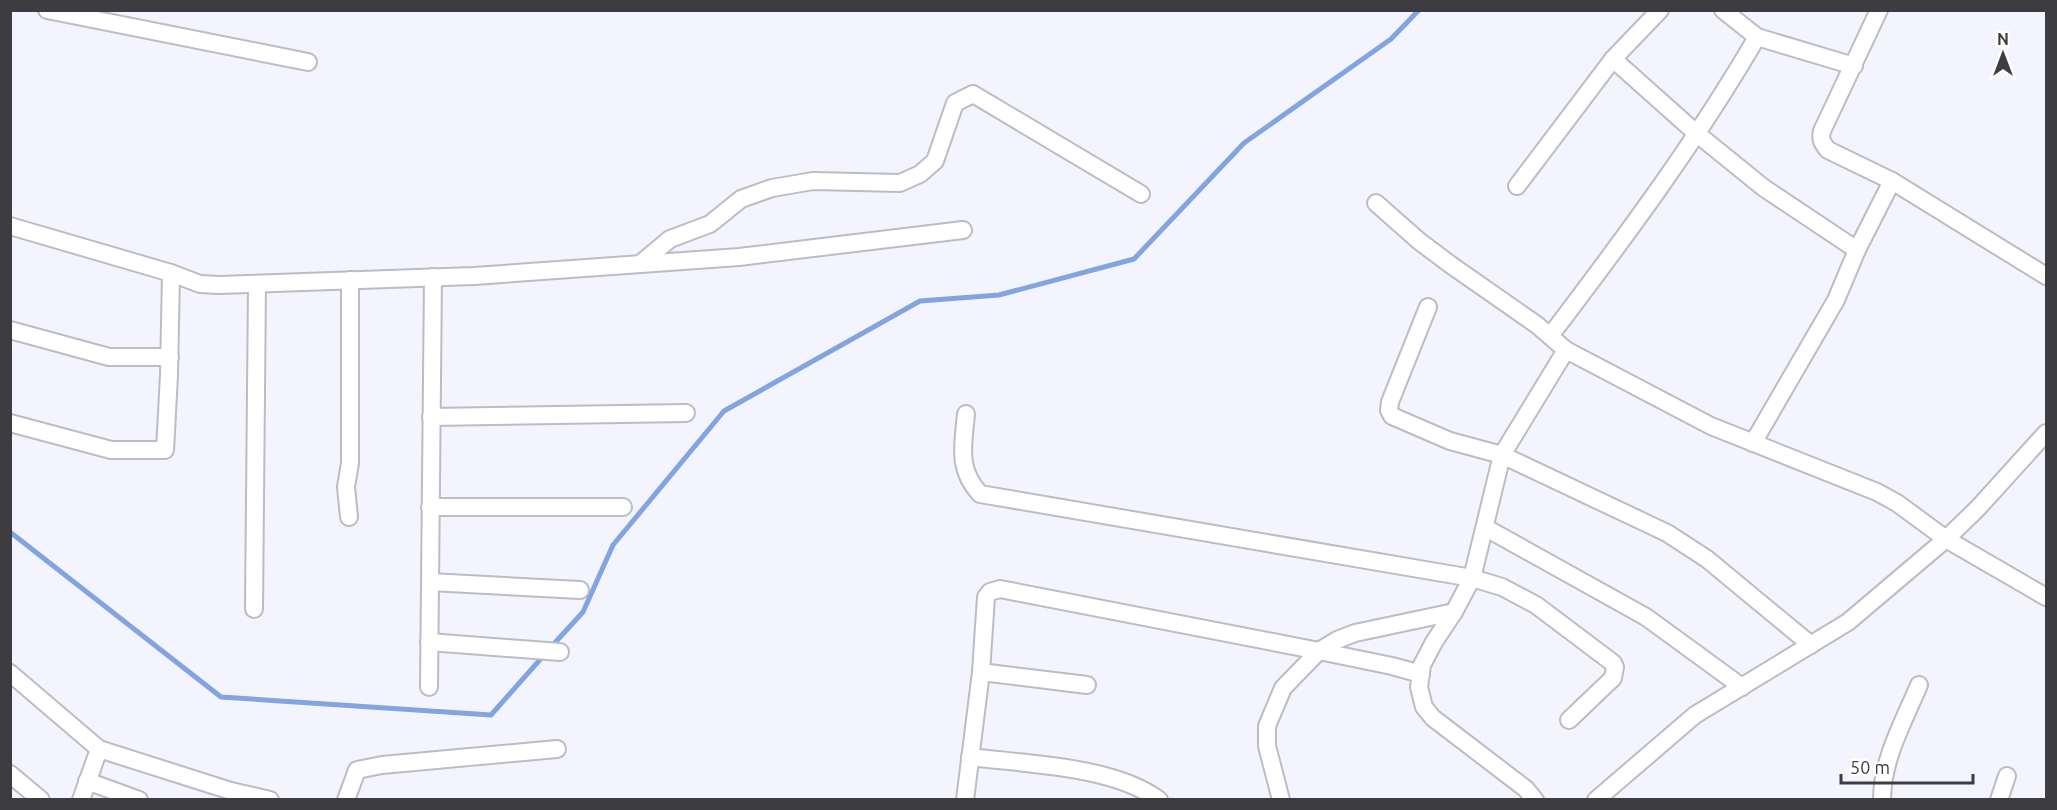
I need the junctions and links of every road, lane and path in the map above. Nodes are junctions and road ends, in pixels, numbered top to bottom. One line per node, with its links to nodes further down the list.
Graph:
1 (47, 10): 5 (street)
2 (1660, 10): 7 (street)
3 (1724, 10): 6 (street)
4 (1879, 10): 9 (street)
5 (113, 17): 8 (street)
6 (1756, 37): 9 (street); 10 (street)
7 (1613, 59): 10 (street); 12 (street)
8 (308, 62)
9 (1854, 66): 11 (street)
10 (1696, 133): 17 (street); 26 (street)
11 (1892, 182): 17 (street); 20 (street)
12 (1517, 186)
13 (1141, 194): 18 (street)
14 (1376, 203): 26 (street)
15 (10, 226): 19 (street)
16 (963, 230): 18 (street)
17 (1857, 250): 34 (street)
18 (640, 264): 21 (street)
19 (171, 273): 23 (street); 28 (street)
20 (2046, 276)
21 (433, 277): 22 (street); 31 (street)
22 (350, 280): 23 (street); 38 (street)
23 (257, 284): 45 (street)
24 (1428, 307): 35 (street)
25 (10, 330): 28 (street)
26 (1550, 336): 27 (street)
27 (1566, 350): 34 (street); 35 (street)
28 (170, 357): 32 (street)
29 (686, 413): 31 (street)
30 (966, 414): 41 (street)
31 (431, 417): 36 (street)
32 (10, 423)
33 (2046, 433): 40 (street)
34 (1753, 443): 40 (street)
35 (1502, 455): 39 (street); 48 (street)
36 (430, 507): 37 (street); 42 (street)
37 (623, 507)
38 (349, 517)
39 (1486, 528): 41 (street); 57 (street)
40 (1946, 539): 44 (street); 48 (street)
41 (1472, 578): 46 (street); 58 (street)
42 (430, 582): 43 (street); 47 (street)
43 (580, 590)
44 (2046, 597)
45 (254, 609)
46 (1454, 612): 49 (street); 53 (street)
47 (429, 642): 50 (street); 56 (street)
48 (1811, 645): 57 (street)
49 (1319, 651): 51 (street); 53 (street); 72 (street)
50 (560, 652)
51 (981, 672): 54 (street); 61 (street)
52 (10, 673): 59 (street)
53 (1421, 674): 73 (street)
54 (1087, 685)
55 (1919, 685): 75 (street)
56 (429, 687)
57 (1742, 687): 74 (street)
58 (1569, 720)
59 (99, 749): 64 (street); 68 (street)
60 (557, 749): 69 (street)
61 (970, 757): 70 (street); 71 (street)
62 (10, 774): 65 (street)
63 (2007, 776): 76 (street)
64 (87, 782): 66 (street); 67 (street)
65 (41, 800)
66 (81, 800)
67 (139, 800)
68 (270, 800)
69 (346, 800)
70 (965, 800)
71 (1159, 800)
72 (1281, 800)
73 (1535, 800)
74 (1596, 800)
75 (1882, 800)
76 (1999, 800)

